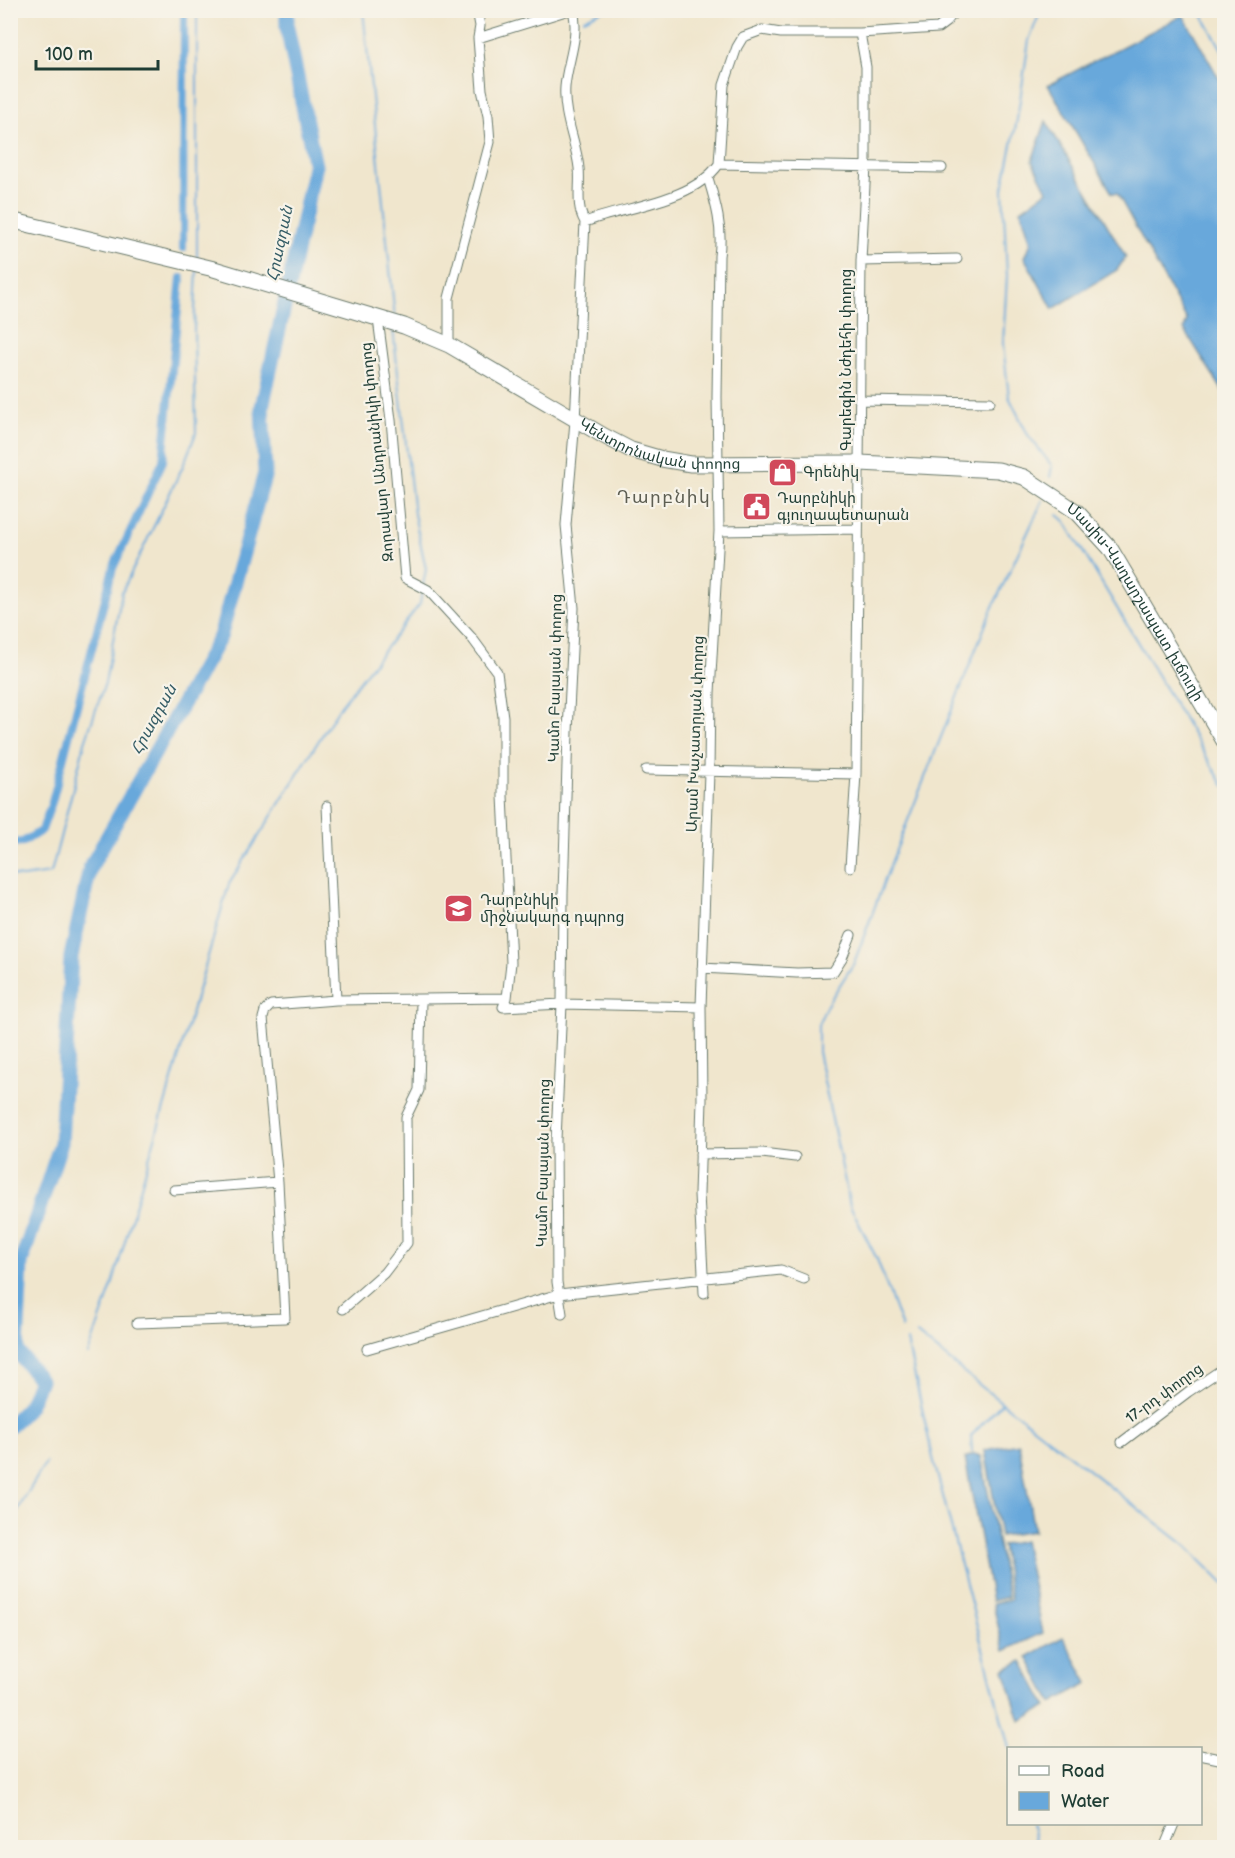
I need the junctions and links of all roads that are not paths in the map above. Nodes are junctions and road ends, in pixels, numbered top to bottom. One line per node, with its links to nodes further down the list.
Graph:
1 (477, 10): 6 (street)
2 (569, 10): 6 (street)
3 (573, 10): 12 (street, Կամո Բալայան փողոց)
4 (956, 10): 5 (street)
5 (860, 33): 7 (street); 8 (street, Գարեգին Նժդեհի փողոց)
6 (478, 38): 16 (street)
7 (719, 164): 8 (street); 10 (street)
8 (866, 166): 9 (street); 14 (street, Գարեգին Նժդեհի փողոց)
9 (942, 168)
10 (708, 178): 12 (street); 20 (street, Արամ Խաչատրյան փողոց)
11 (10, 220): 15 (main road)
12 (585, 222): 19 (street, Կամո Բալայան փողոց)
13 (957, 259): 14 (street)
14 (861, 261): 17 (street, Գարեգին Նժդեհի փողոց)
15 (383, 320): 16 (main road, Կենտրոնական փողոց); 33 (street, Զորավար Անդրանիկի փողոց)
16 (449, 345): 19 (main road, Կենտրոնական փողոց)
17 (859, 400): 18 (street); 21 (street, Գարեգին Նժդեհի փողոց)
18 (990, 402)
19 (575, 421): 20 (main road, Կենտրոնական փողոց); 36 (street, Կամո Բալայան փողոց)
20 (719, 464): 21 (main road, Կենտրոնական փողոց); 24 (street, Արամ Խաչատրյան փողոց)
21 (860, 464): 22 (main road, Կենտրոնական փողոց); 23 (street, Գարեգին Նժդեհի փողոց)
22 (1059, 499): 25 (main road, Մասիս-Վաղարշապատ խճուղի)
23 (858, 529): 24 (street); 28 (street, Գարեգին Նժդեհի փողոց)
24 (719, 531): 27 (street, Արամ Խաչատրյան փողոց)
25 (1224, 741)
26 (646, 770): 27 (street)
27 (710, 772): 28 (street); 32 (street, Արամ Խաչատրյան փողոց)
28 (856, 774): 30 (street, Գարեգին Նժդեհի փողոց)
29 (327, 806): 34 (street)
30 (850, 867)
31 (851, 935): 32 (street)
32 (702, 968): 37 (street, Արամ Խաչատրյան փողոց)
33 (507, 998): 35 (street); 36 (street)
34 (336, 1000): 35 (street); 40 (street)
35 (421, 1000): 46 (street)
36 (562, 1004): 37 (street); 45 (street, Կամո Բալայան փողոց)
37 (701, 1007): 38 (street, Արամ Խաչատրյան փողոց)
38 (700, 1154): 39 (street); 42 (street, Արամ Խաչատրյան փողոց)
39 (795, 1157)
40 (278, 1182): 41 (street); 48 (street)
41 (174, 1190)
42 (704, 1278): 43 (street); 44 (street, Արամ Խաչատրյան փողոց); 45 (street)
43 (804, 1280)
44 (704, 1293)
45 (559, 1294): 47 (street, Կամո Բալայան փողոց); 49 (street)
46 (343, 1309)
47 (562, 1314)
48 (137, 1323)
49 (367, 1349)
50 (1224, 1368): 51 (street, 17-րդ փողոց)
51 (1122, 1442)
52 (1202, 1755): 53 (street)
53 (1224, 1760)
54 (1174, 1825): 55 (street)
55 (1164, 1848)

